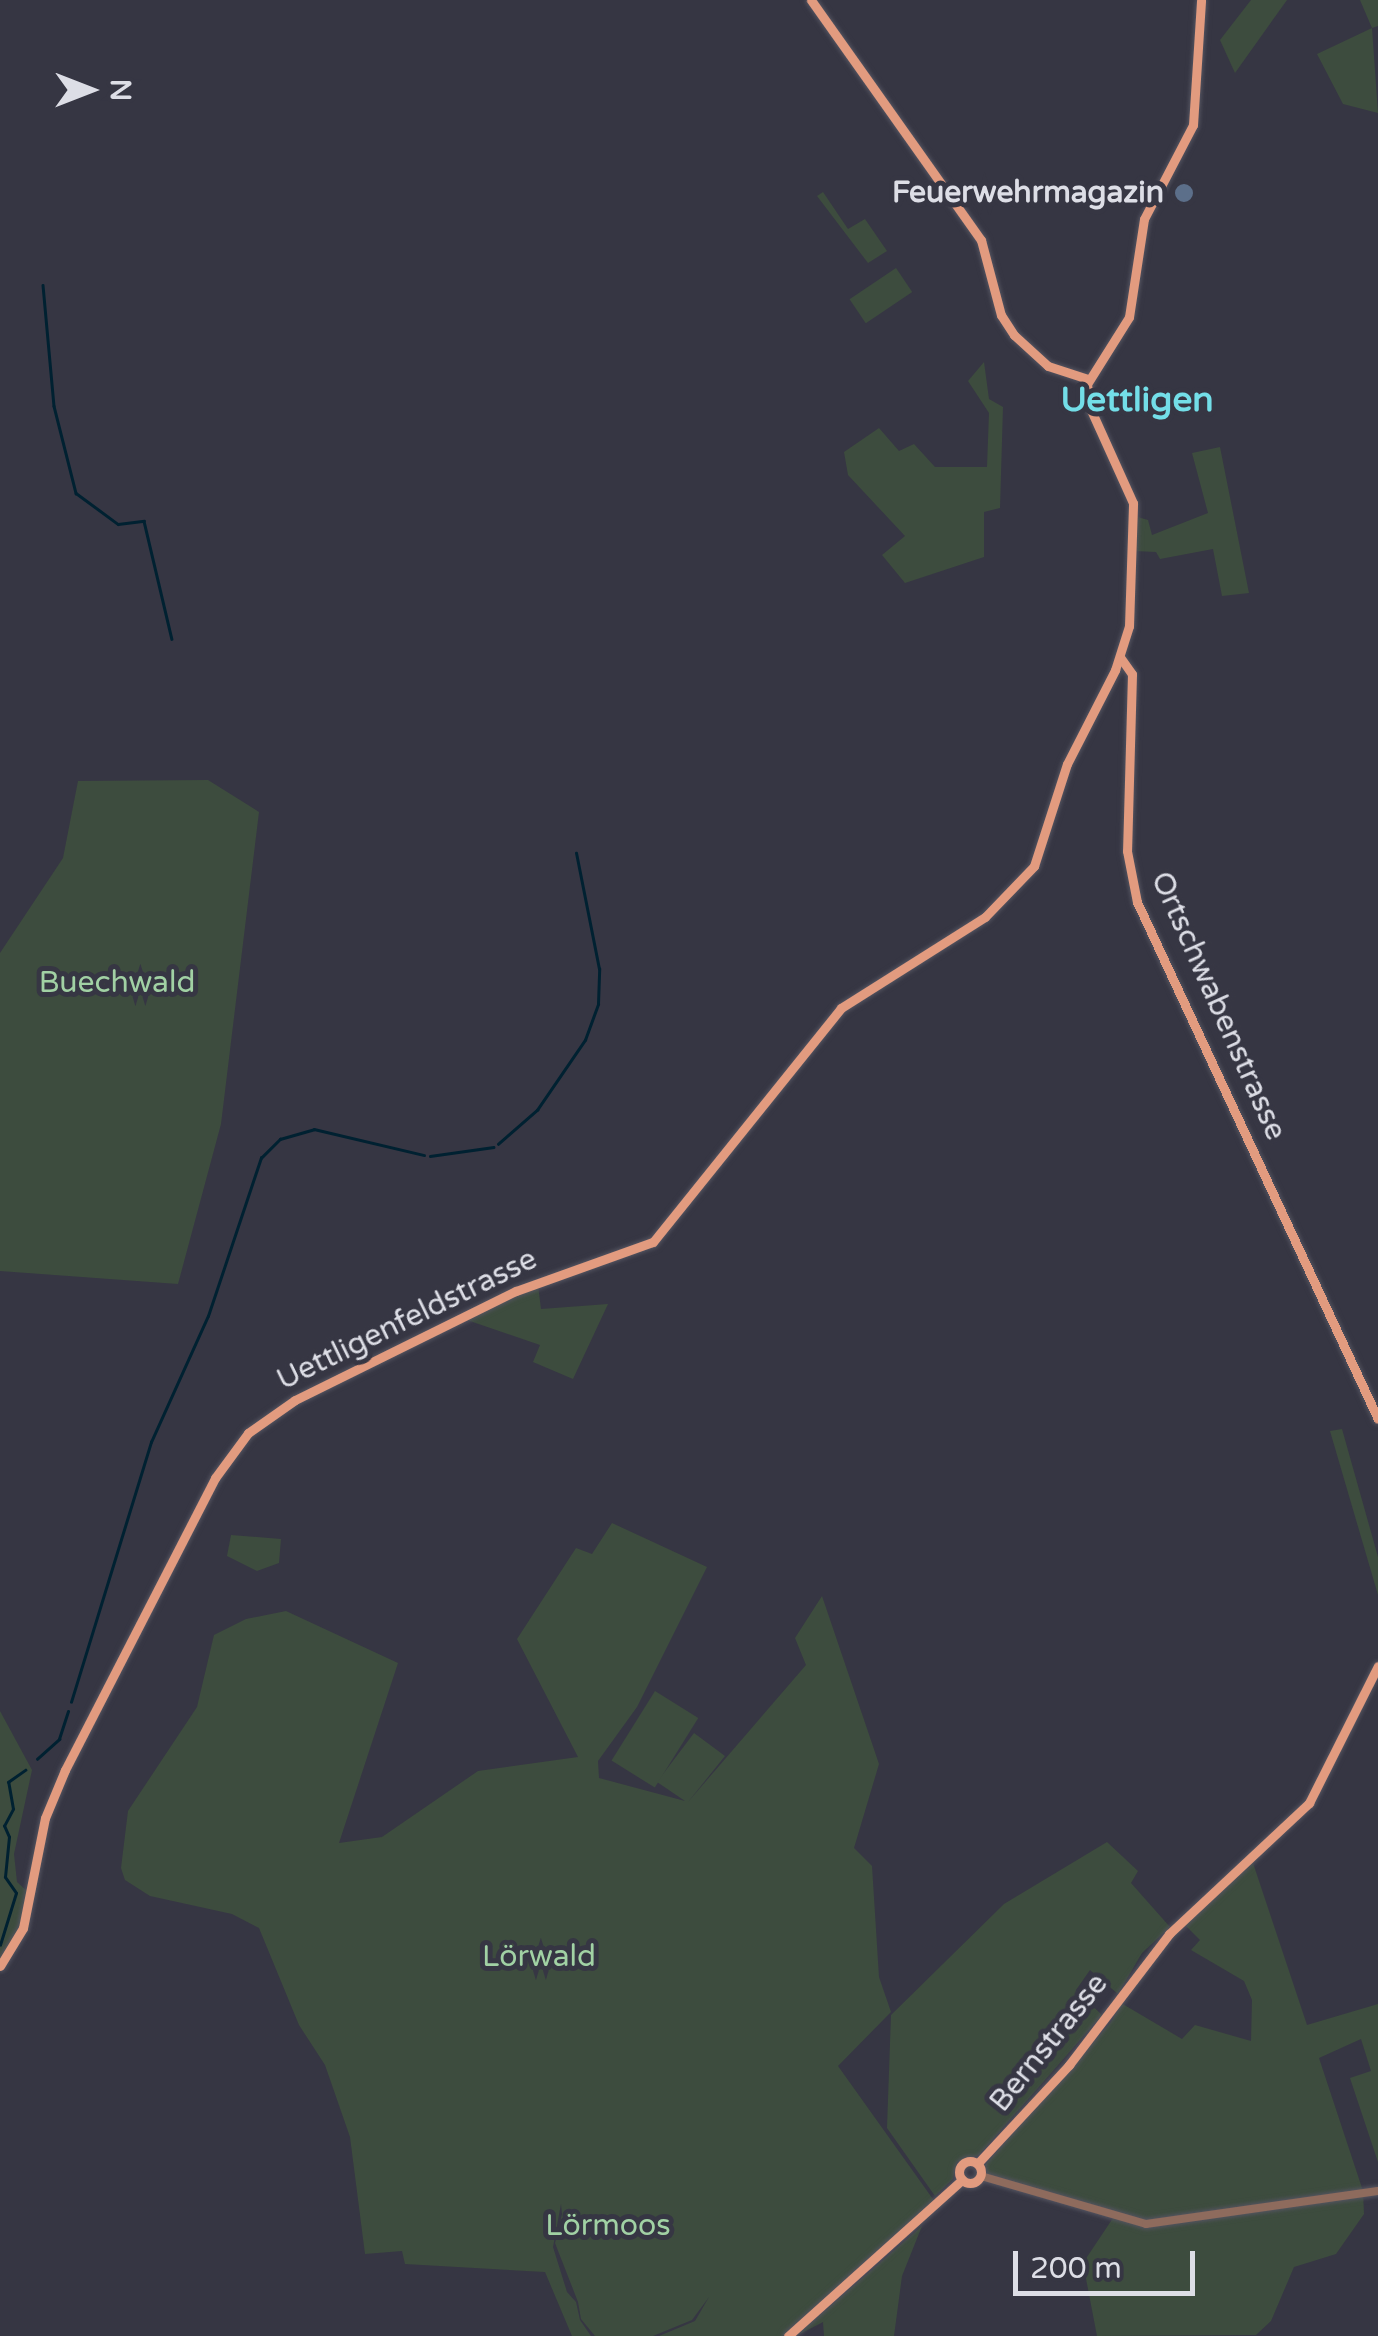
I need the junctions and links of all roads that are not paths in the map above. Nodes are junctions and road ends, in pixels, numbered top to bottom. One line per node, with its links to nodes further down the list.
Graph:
1 (811, 0): 3 (main road)
2 (1202, 0): 3 (main road)
3 (1088, 378): 4 (main road)
4 (1120, 657): 5 (main road, Uettligenfeldstrasse); 6 (main road, Ortschwabenstrasse)
5 (1114, 670): 6 (main road); 9 (main road, Uettligenfeldstrasse)
6 (1131, 688): 7 (main road, Ortschwabenstrasse)
7 (1378, 1420)
8 (1378, 1666): 10 (main road, Bernstrasse)
9 (0, 1966)
10 (978, 2163): 11 (main road); 12 (main road, Bernstrasse)
11 (981, 2176): 12 (main road); 13 (street)
12 (962, 2180): 14 (main road)
13 (1378, 2191)
14 (788, 2336)

